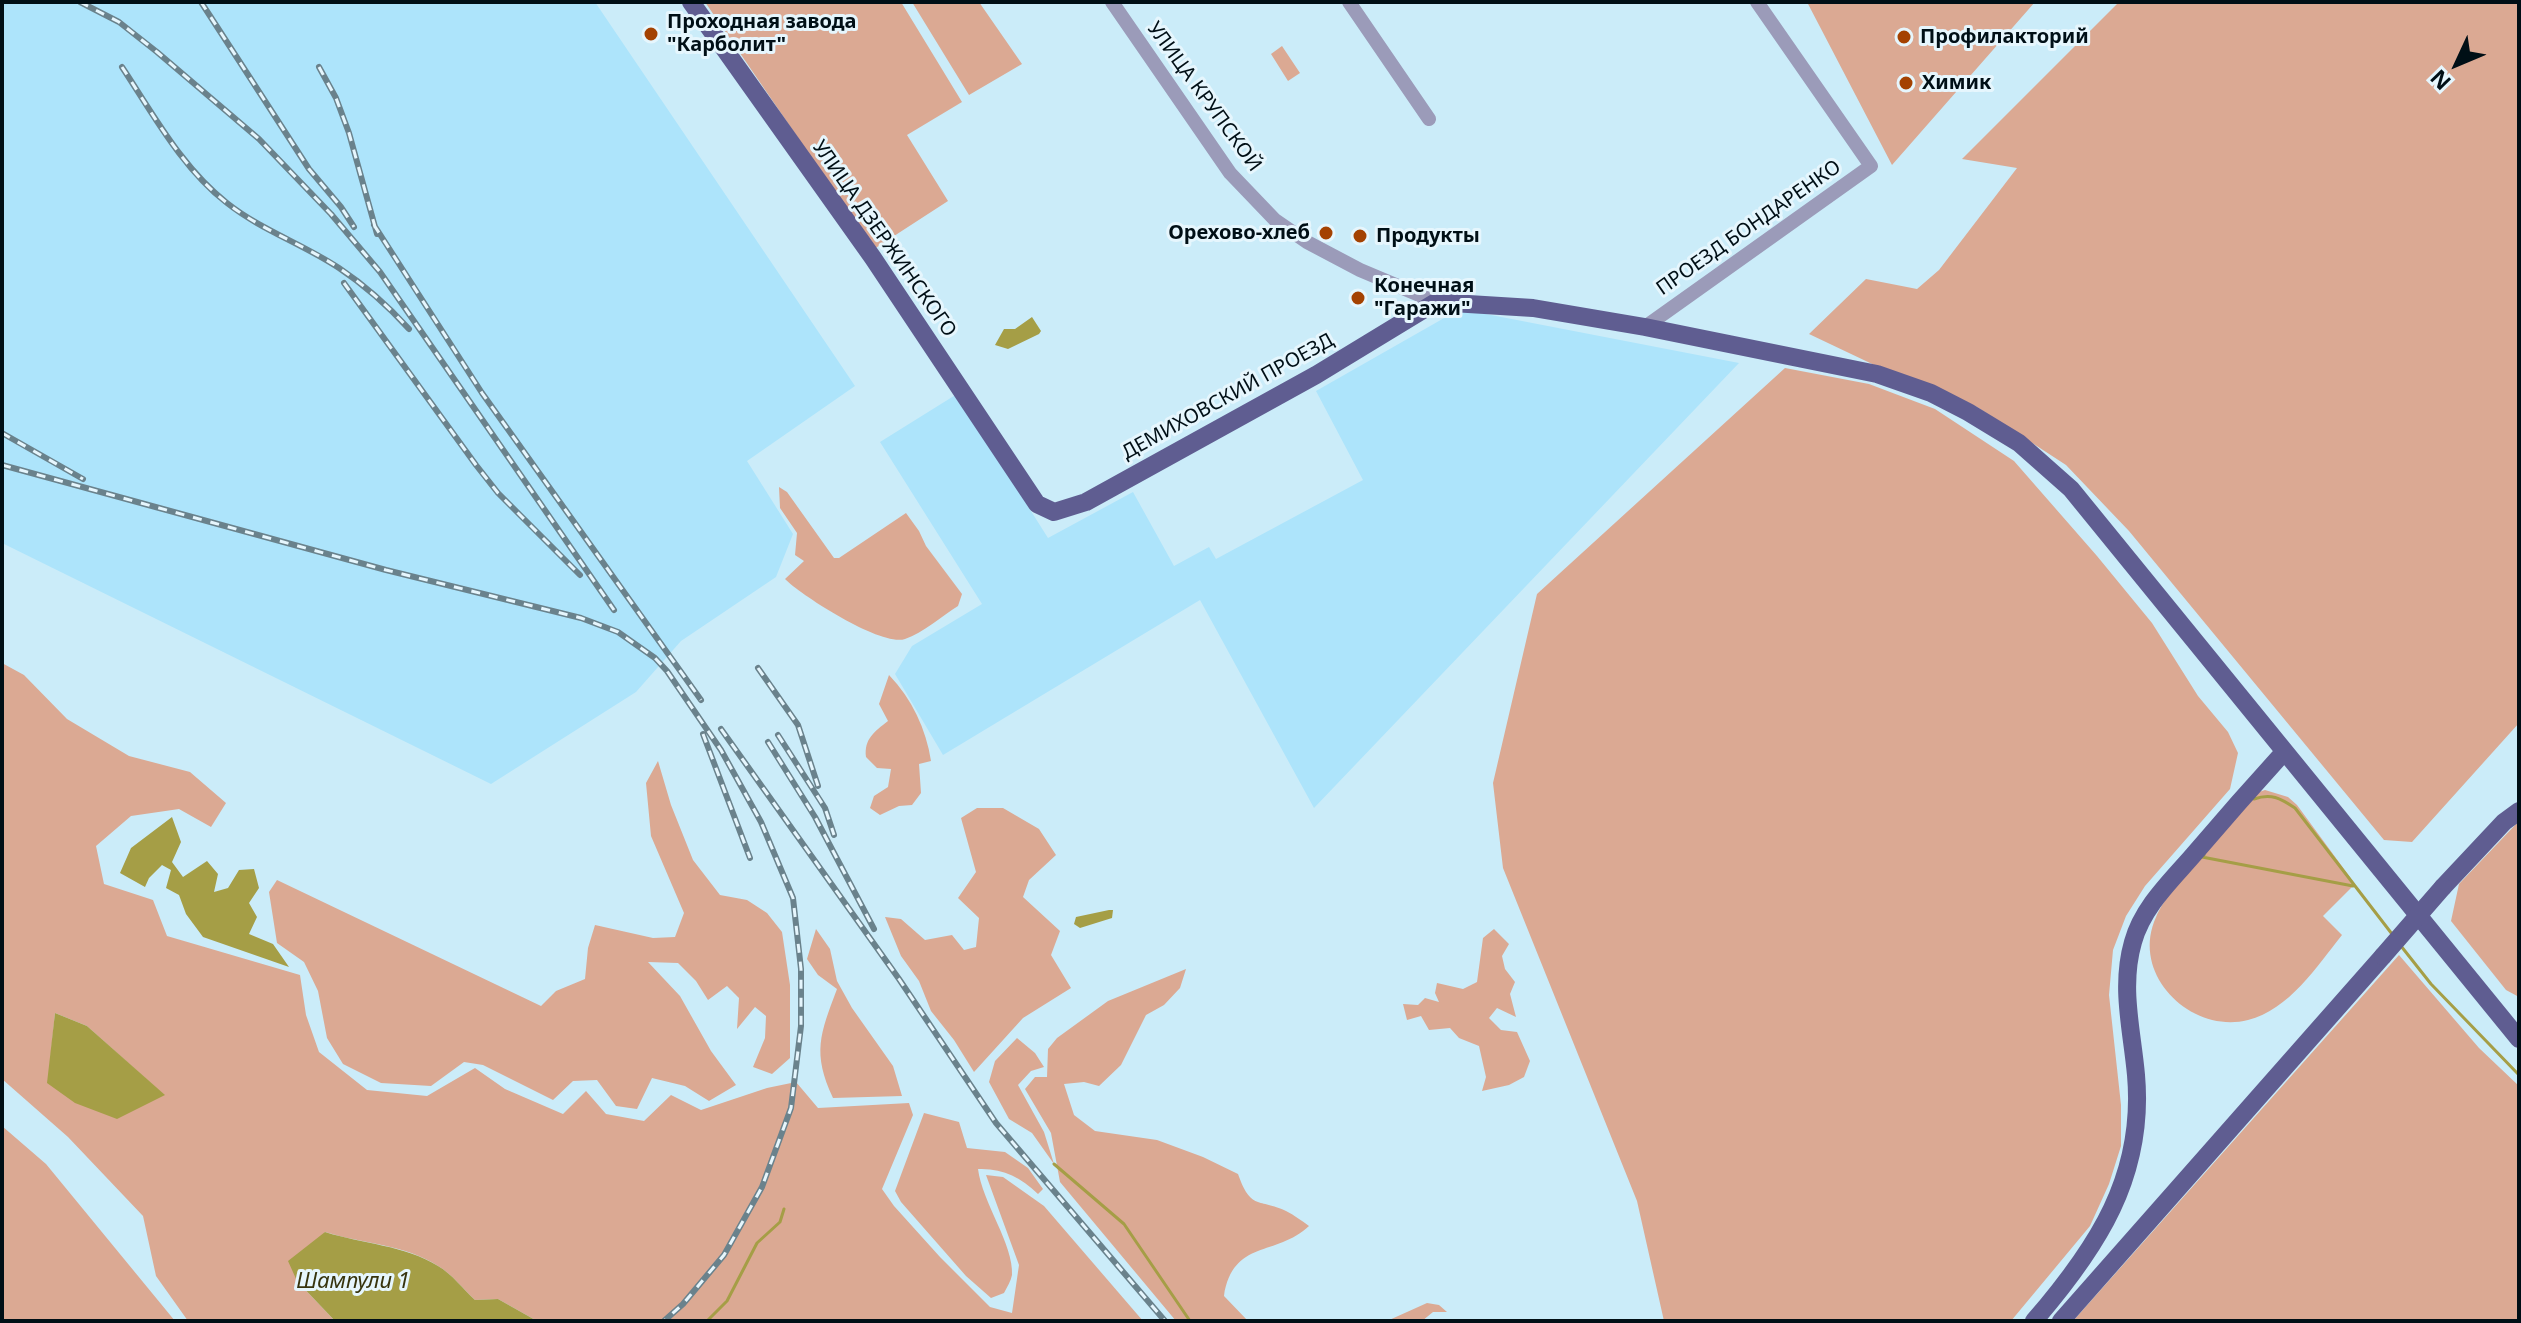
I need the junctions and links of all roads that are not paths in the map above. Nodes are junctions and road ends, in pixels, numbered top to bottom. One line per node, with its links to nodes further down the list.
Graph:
1 (691, 2): 8 (main road, УЛИЦА ДЗЕРЖИНСКОГО)
2 (1112, 2): 6 (street, УЛИЦА КРУПСКОЙ)
3 (1349, 2): 5 (street)
4 (1757, 2): 7 (street, ПРОЕЗД БОНДАРЕНКО)
5 (1429, 119)
6 (1436, 302): 7 (main road); 8 (main road, ДЕМИХОВСКИЙ ПРОЕЗД)
7 (1645, 327): 9 (main road)
8 (1037, 504)
9 (2284, 752): 11 (main road); 14 (main road)
10 (2519, 811): 15 (main road, bridge)
11 (2497, 1013): 12 (main road); 13 (main road)
12 (2519, 1024)
13 (2519, 1039)
14 (2034, 1321)
15 (2061, 1321)

